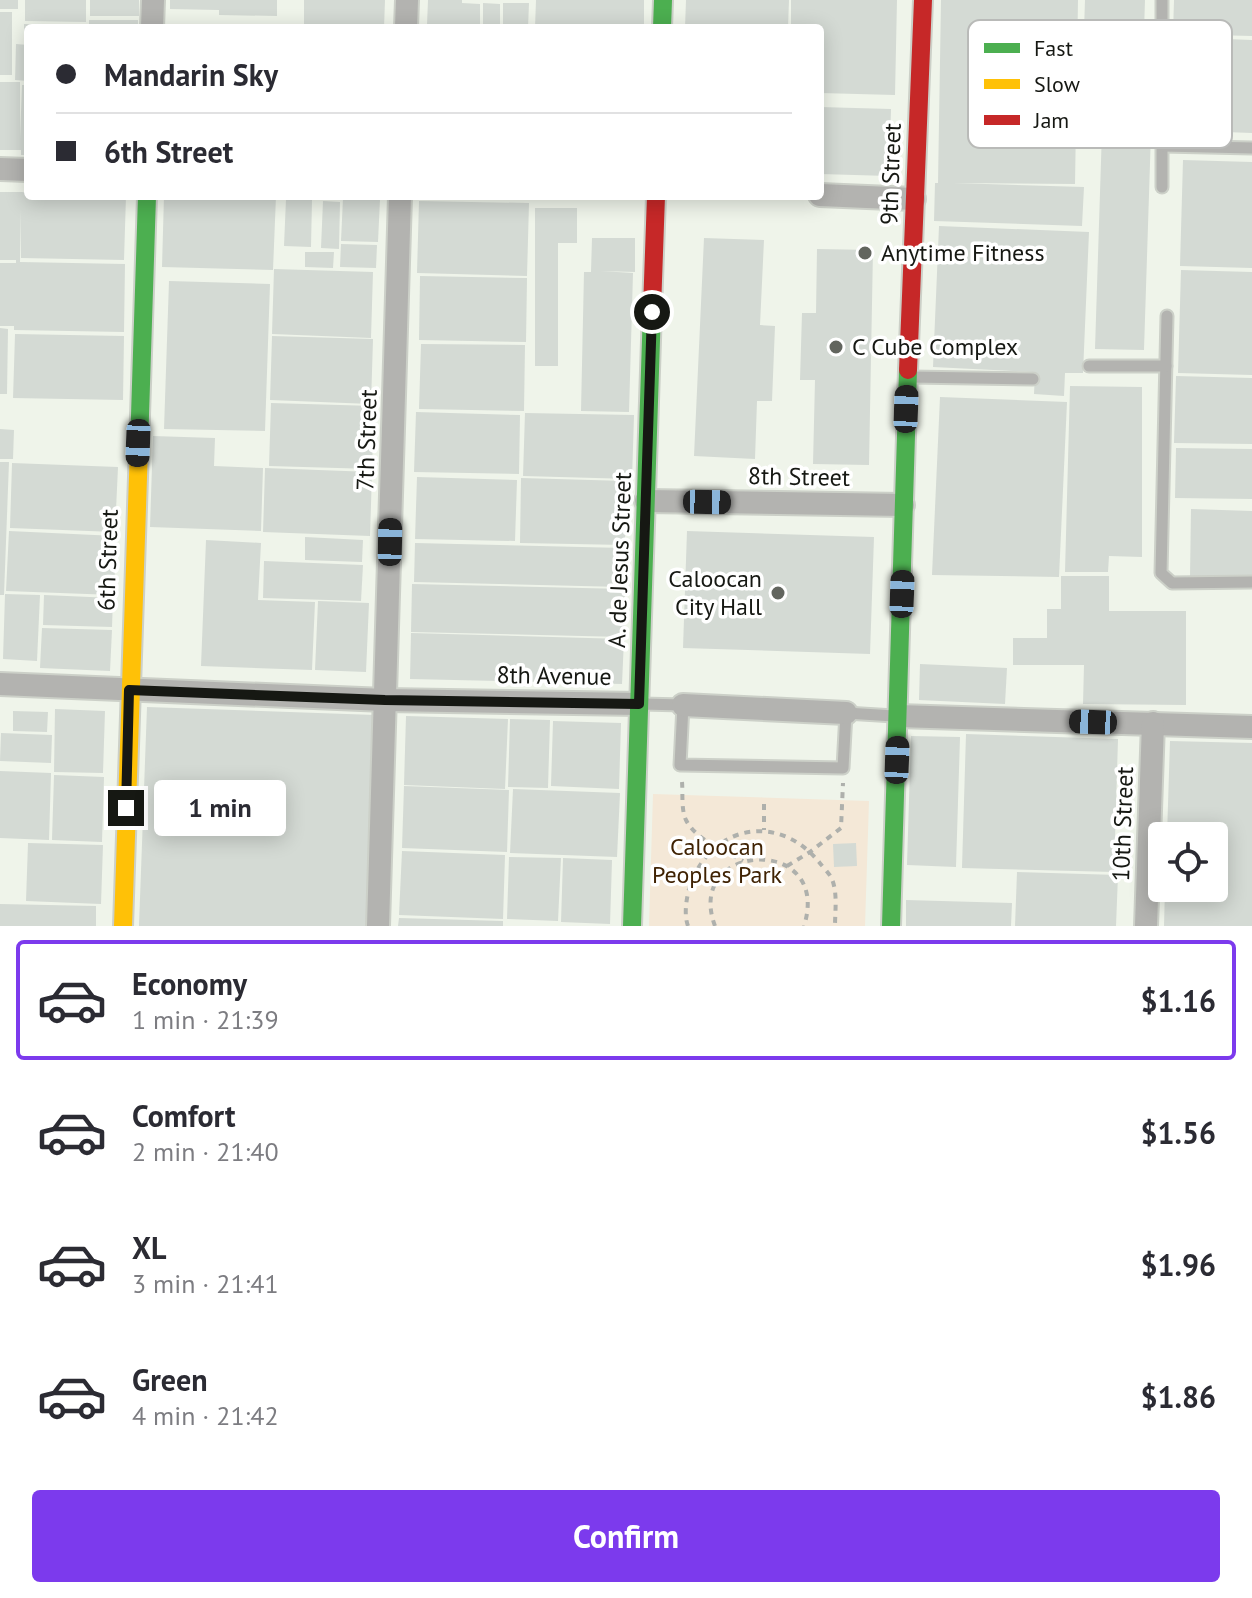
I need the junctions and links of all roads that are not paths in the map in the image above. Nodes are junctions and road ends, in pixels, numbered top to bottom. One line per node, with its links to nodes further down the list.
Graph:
1 (153, 0): 7 (street)
2 (407, 0): 8 (street)
3 (663, 0): 9 (street)
4 (923, 0): 17 (street, 9th Street)
5 (1162, 0): 6 (lane)
6 (1162, 20)
7 (152, 24)
8 (406, 24)
9 (662, 24)
10 (1163, 148): 15 (lane)
11 (1232, 148): 12 (lane)
12 (1252, 148)
13 (0, 169): 14 (street)
14 (24, 170)
15 (1162, 187)
16 (824, 195): 17 (street)
17 (914, 199): 24 (street, 9th Street)
18 (147, 200): 30 (street, 6th Street)
19 (400, 200): 31 (street, 7th Street)
20 (656, 200): 26 (street, A. de Jesus Street)
21 (1167, 316): 23 (lane)
22 (1089, 366): 23 (lane)
23 (1166, 366): 28 (lane)
24 (907, 377): 25 (lane); 27 (street, 9th Street)
25 (1033, 379)
26 (646, 501): 27 (street, 8th Street); 32 (street, A. de Jesus Street)
27 (903, 505): 35 (street, 9th Street)
28 (1252, 582)
29 (0, 684): 30 (street, 8th Avenue)
30 (129, 690): 31 (street, 8th Avenue); 38 (street, 6th Street)
31 (385, 700): 32 (street, 8th Avenue); 39 (street, 7th Street)
32 (639, 704): 33 (lane, 8th Avenue); 40 (street, A. de Jesus Street)
33 (683, 705): 34 (street, 8th Avenue); 34 (lane)
34 (846, 713): 35 (lane, 8th Avenue)
35 (898, 716): 36 (street, 8th Avenue); 41 (street, 9th Street)
36 (1153, 723): 37 (street, 8th Avenue); 42 (street, 10th Street)
37 (1252, 727)
38 (123, 926)
39 (378, 926)
40 (632, 926)
41 (891, 926)
42 (1146, 926)

